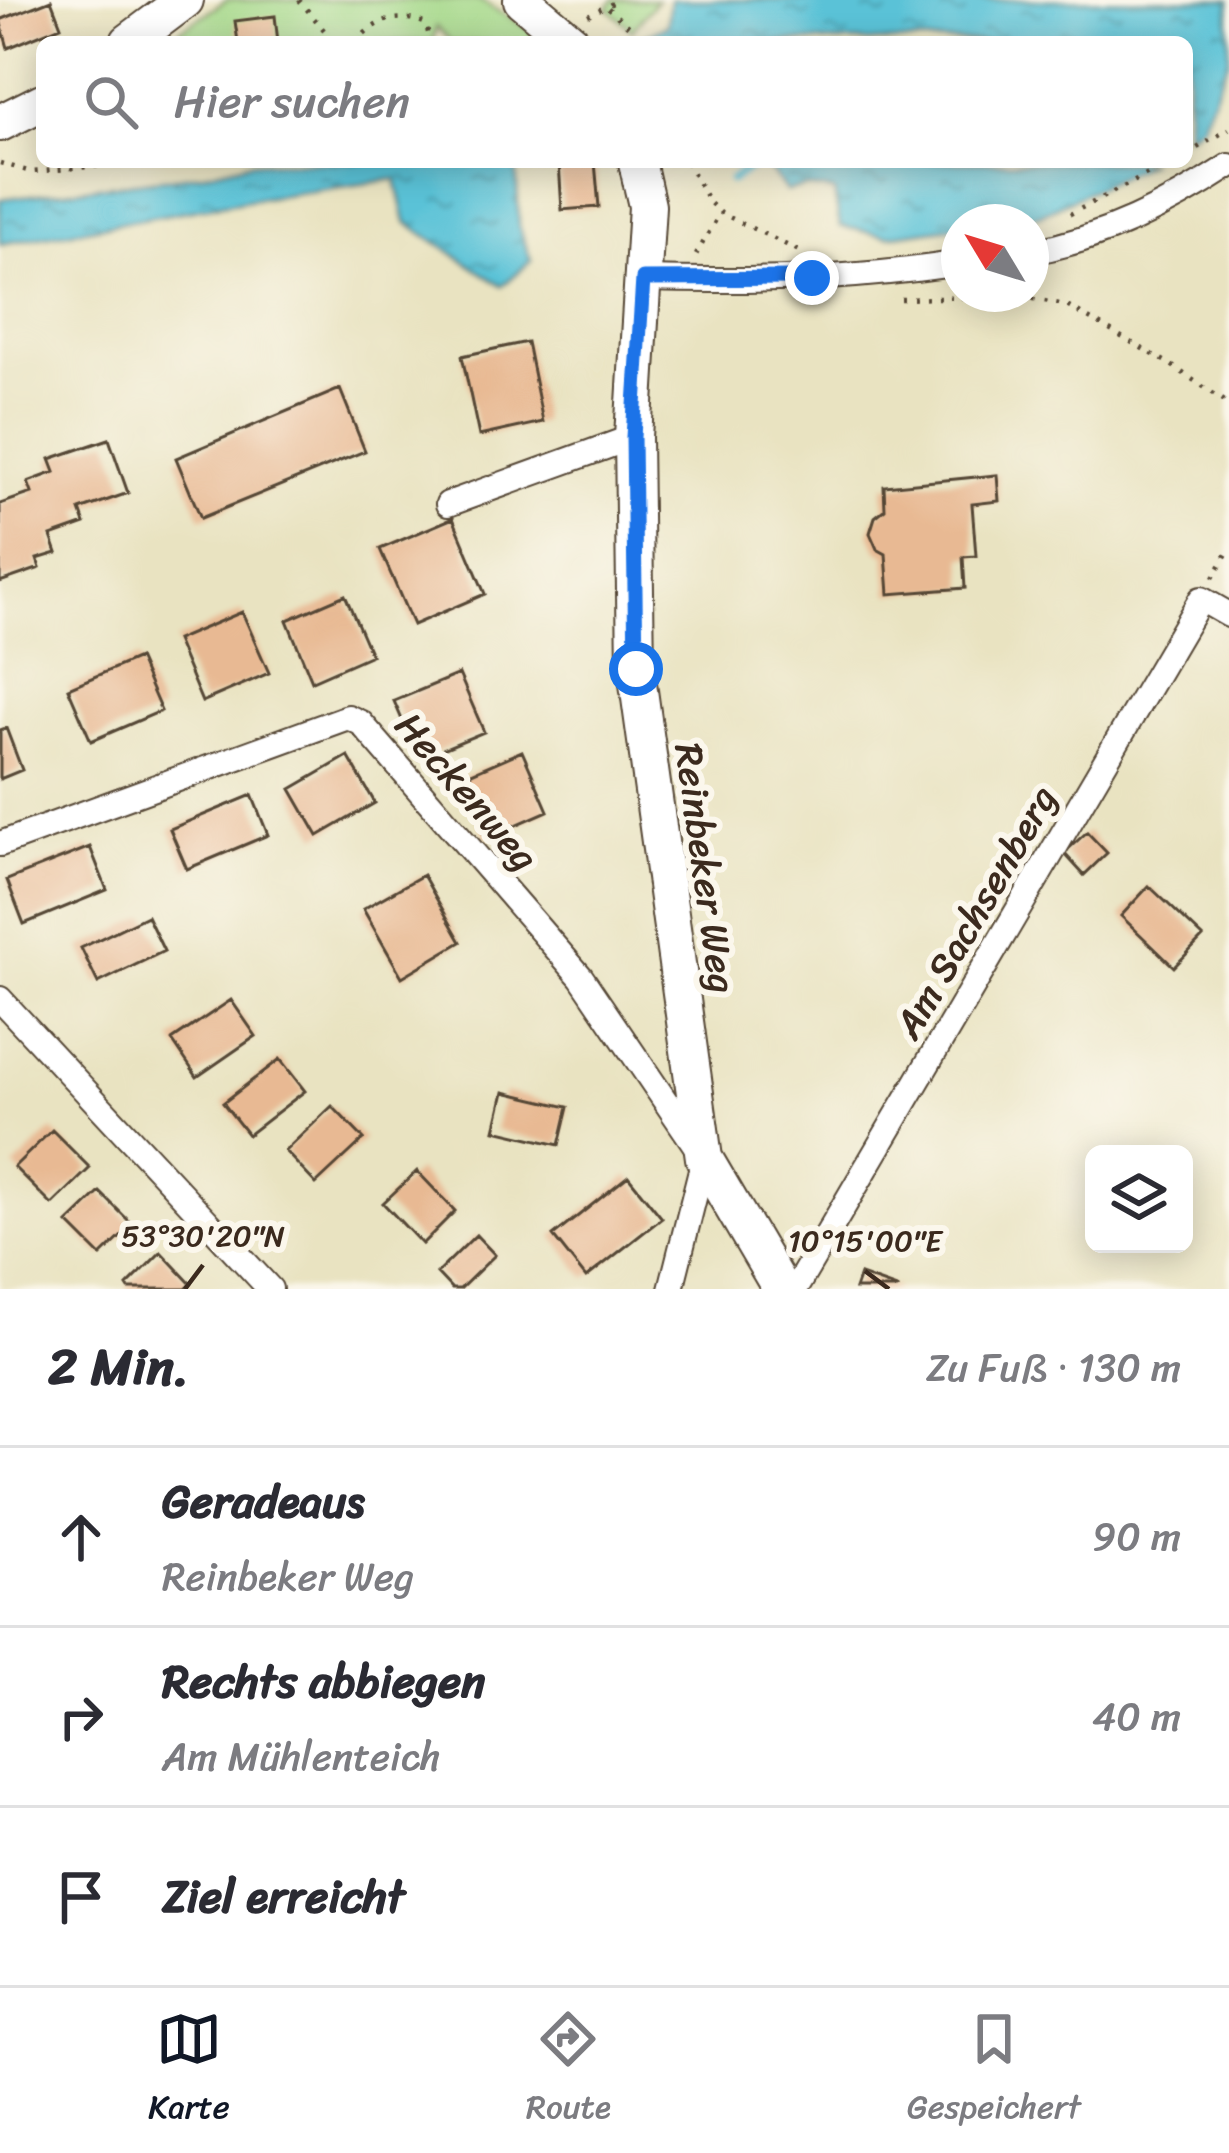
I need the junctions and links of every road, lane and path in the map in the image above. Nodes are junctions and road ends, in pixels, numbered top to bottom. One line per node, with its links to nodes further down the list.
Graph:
1 (185, 0): 5 (main road)
2 (299, 0): 6 (path)
3 (522, 0): 9 (main road)
4 (619, 0): 10 (path)
5 (137, 36)
6 (329, 36)
7 (361, 36): 8 (path)
8 (429, 36)
9 (565, 36)
10 (634, 36)
11 (36, 105): 12 (main road)
12 (0, 123)
13 (1229, 129): 14 (path)
14 (1193, 150)
15 (0, 163): 17 (path)
16 (1229, 166): 22 (street)
17 (78, 168)
18 (638, 168): 25 (main road, Reinbeker Weg)
19 (690, 168): 23 (path)
20 (1160, 168): 21 (path)
21 (1071, 213)
22 (1049, 247)
23 (803, 253)
24 (941, 266): 25 (street)
25 (643, 279): 28 (main road, Reinbeker Weg)
26 (898, 299): 27 (path)
27 (1229, 404)
28 (633, 437): 29 (street); 33 (main road, Reinbeker Weg)
29 (448, 505)
30 (1229, 615): 37 (street, Am Sachsenberg)
31 (0, 844): 33 (street, Heckenweg)
32 (0, 999): 34 (street)
33 (704, 1159): 35 (street); 36 (main road, Reinbeker Weg)
34 (270, 1289)
35 (671, 1289)
36 (781, 1289)
37 (795, 1289)

